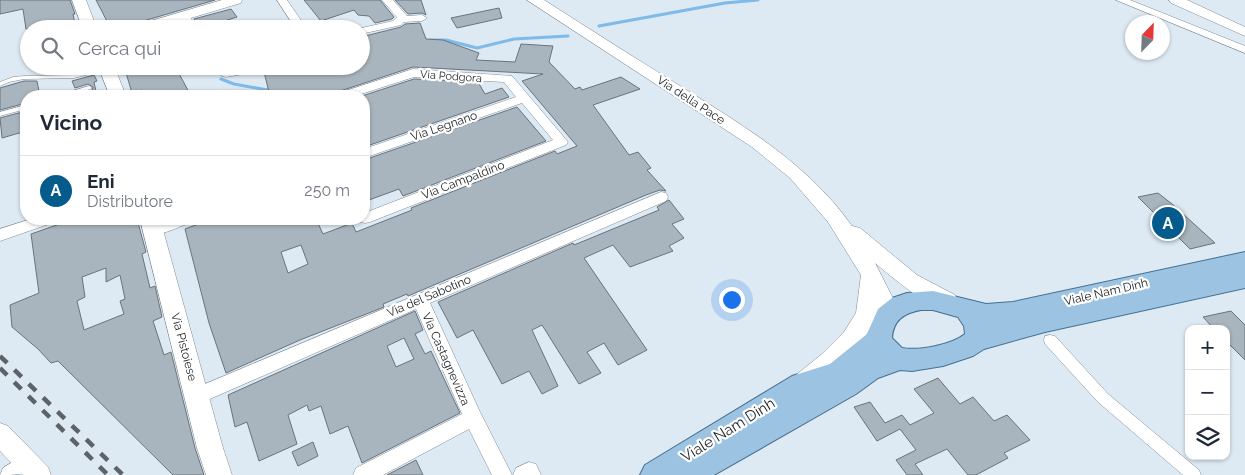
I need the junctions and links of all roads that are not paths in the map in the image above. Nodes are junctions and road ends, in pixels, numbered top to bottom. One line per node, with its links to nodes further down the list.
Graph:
1 (79, 0): 10 (main road)
2 (236, 0): 8 (street)
3 (282, 0): 13 (street)
4 (387, 0): 14 (street)
5 (534, 0): 32 (main road, Via della Pace)
6 (1122, 0): 17 (street)
7 (1176, 0): 16 (main road)
8 (184, 16): 11 (street); 12 (street)
9 (422, 18): 14 (street)
10 (87, 20)
11 (170, 20)
12 (187, 20)
13 (296, 20)
14 (399, 21): 15 (street)
15 (370, 29)
16 (1245, 32)
17 (1245, 50)
18 (76, 75): 20 (lane)
19 (110, 75): 23 (main road)
20 (0, 84)
21 (89, 88): 22 (lane)
22 (82, 90)
23 (116, 90)
24 (362, 90): 25 (street, Via Podgora)
25 (524, 98): 28 (street, Via Podgora); 29 (street, Via Legnano)
26 (20, 109): 27 (lane)
27 (0, 114)
28 (561, 142): 31 (street, Via Campaldino)
29 (370, 152)
30 (661, 197): 39 (street, Via del Sabotino)
31 (370, 215)
32 (835, 217): 37 (main road); 40 (main road)
33 (30, 225): 35 (street)
34 (152, 225): 48 (main road, Via Pistoiese)
35 (0, 236)
36 (1245, 261): 40 (main road, Viale Nam Dinh)
37 (870, 272): 41 (main road); 46 (main road)
38 (1245, 279): 44 (main road, Viale Nam Dinh)
39 (420, 300): 48 (street, Via del Sabotino); 49 (street, Via Castagnevizza)
40 (957, 306): 41 (main road, Viale Nam Dinh); 44 (main road)
41 (889, 312): 42 (main road)
42 (879, 339): 45 (main road); 46 (main road, Viale Nam Dinh)
43 (1050, 340): 59 (street)
44 (966, 345): 45 (main road, Viale Nam Dinh); 47 (main road)
45 (899, 359): 47 (main road, Viale Nam Dinh)
46 (801, 384): 57 (main road, Viale Nam Dinh)
47 (847, 386): 58 (main road, Viale Nam Dinh)
48 (197, 396): 52 (main road, Via Pistoiese)
49 (473, 418): 53 (street); 54 (street, Via Castagnevizza)
50 (0, 434): 51 (street)
51 (25, 471)
52 (219, 475)
53 (364, 475)
54 (502, 475)
55 (523, 475): 56 (street)
56 (531, 475)
57 (655, 475)
58 (688, 475)
59 (1194, 475)

